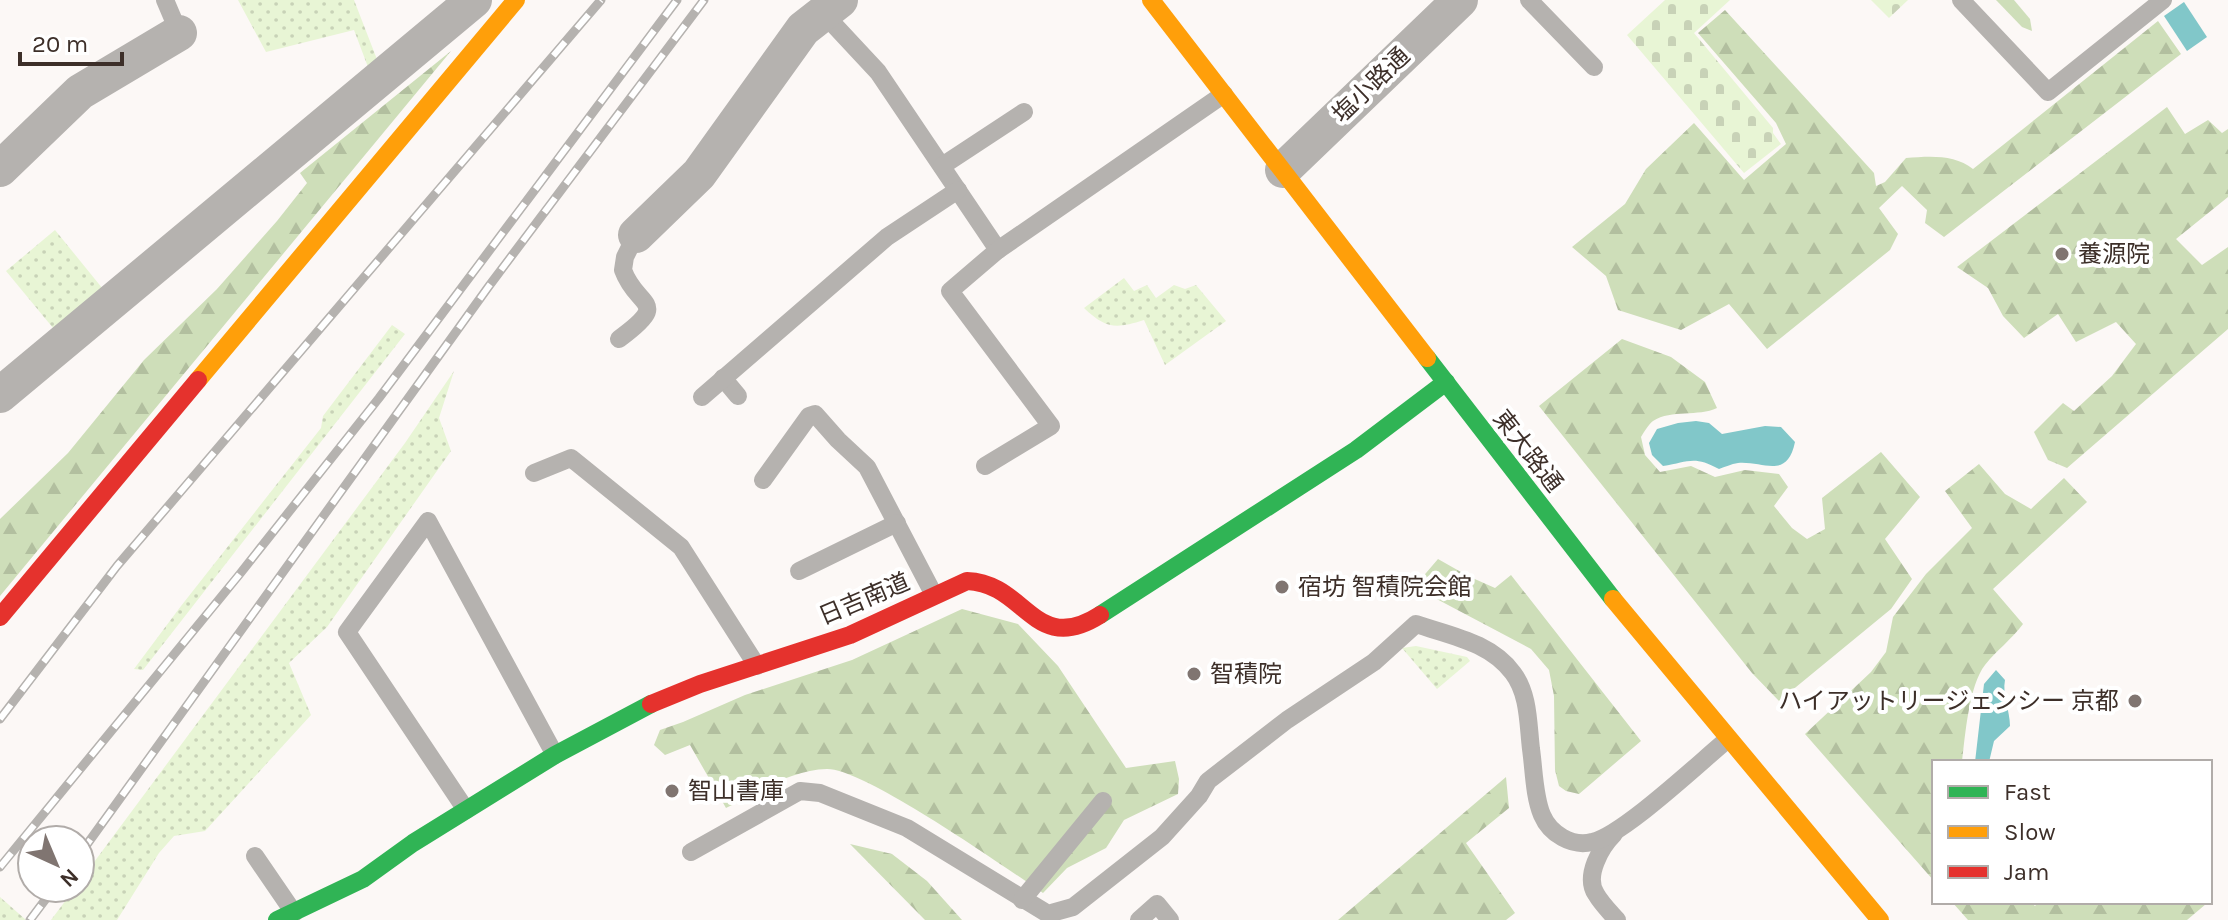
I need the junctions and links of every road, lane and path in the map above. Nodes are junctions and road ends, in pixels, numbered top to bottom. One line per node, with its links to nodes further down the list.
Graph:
1 (165, 0): 10 (lane)
2 (474, 0): 23 (street)
3 (516, 0): 32 (street)
4 (1151, 0): 12 (street, 東大路通)
5 (1460, 0): 16 (street, 塩小路通)
6 (1529, 0): 11 (lane)
7 (1961, 0): 8 (lane)
8 (2163, 0)
9 (831, 6): 14 (lane); 18 (street)
10 (179, 33): 15 (street)
11 (1594, 67)
12 (1224, 94): 16 (street, 東大路通); 19 (lane)
13 (1024, 112): 14 (lane)
14 (942, 166): 17 (lane)
15 (0, 169)
16 (1283, 170): 22 (street, 東大路通)
17 (958, 190): 19 (lane); 21 (lane)
18 (636, 235): 20 (lane)
19 (998, 250): 26 (lane)
20 (619, 339)
21 (723, 378): 24 (lane); 25 (lane)
22 (1446, 382): 31 (street, 日吉南道); 34 (street, 東大路通)
23 (4, 384)
24 (738, 396)
25 (702, 397)
26 (985, 466)
27 (534, 473): 33 (lane)
28 (763, 480): 29 (lane)
29 (897, 523): 30 (lane); 31 (lane)
30 (799, 571)
31 (934, 595): 33 (street, 日吉南道)
32 (0, 617)
33 (757, 666): 35 (street, 日吉南道)
34 (1728, 739): 38 (lane); 47 (street, 東大路通)
35 (555, 755): 37 (street, 日吉南道); 37 (lane)
36 (1103, 801): 41 (lane)
37 (466, 811): 42 (street, 日吉南道)
38 (1616, 831): 43 (lane); 46 (lane)
39 (691, 852): 41 (lane)
40 (255, 856): 42 (lane)
41 (1022, 900): 43 (lane)
42 (285, 916)
43 (1065, 916)
44 (1139, 920): 45 (lane)
45 (1170, 920)
46 (1617, 920)
47 (1880, 920)

